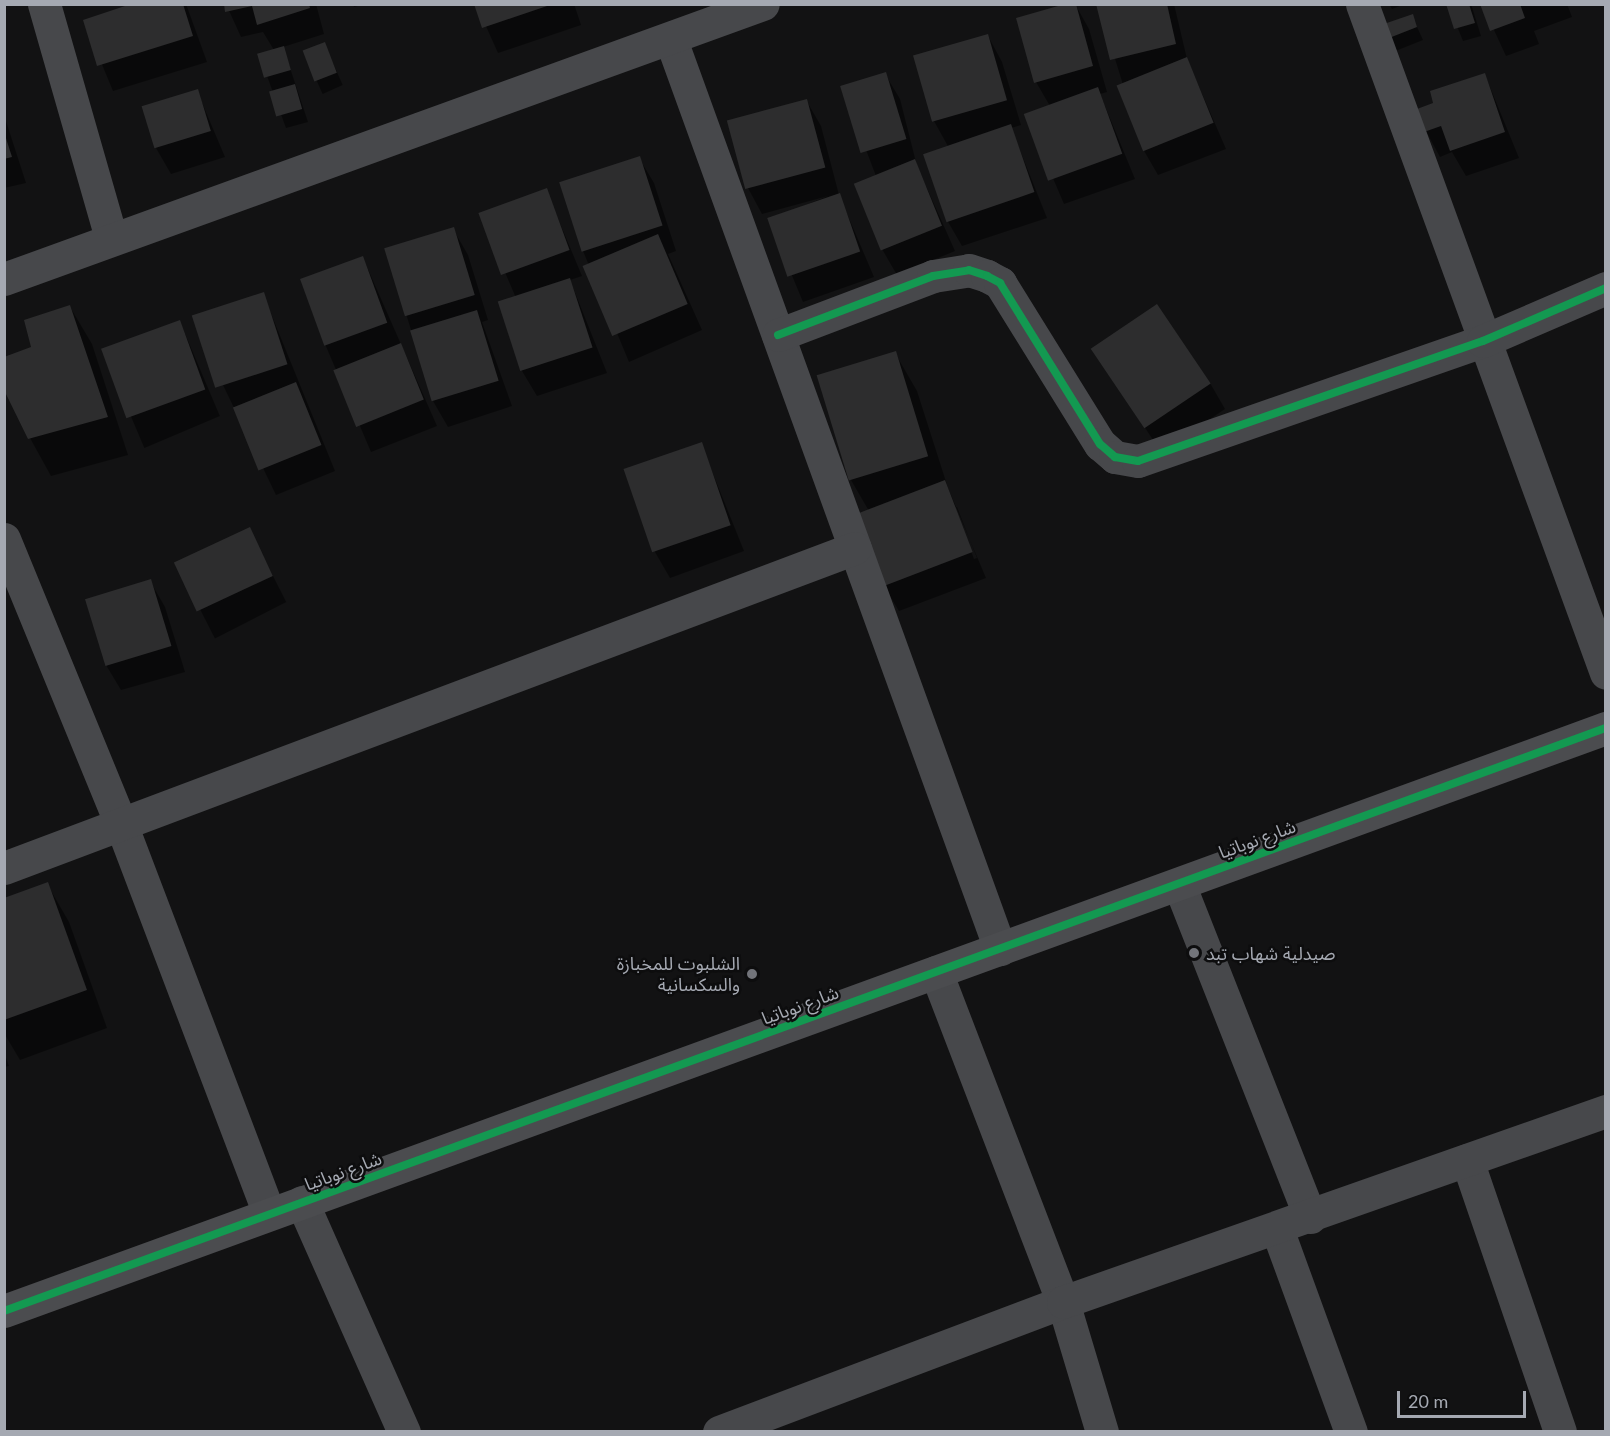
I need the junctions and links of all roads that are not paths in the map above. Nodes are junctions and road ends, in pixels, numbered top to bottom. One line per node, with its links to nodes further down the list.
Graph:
1 (44, 4): 5 (street)
2 (763, 4): 4 (street)
3 (1362, 4): 9 (street)
4 (671, 40): 5 (street); 8 (street)
5 (111, 237): 6 (street)
6 (4, 279)
7 (1605, 288): 9 (street)
8 (778, 335): 9 (street); 11 (street)
9 (1483, 341): 12 (street)
10 (4, 539): 14 (street)
11 (855, 548): 14 (street); 17 (street)
12 (1605, 673)
13 (1605, 728): 16 (street, شارع نوباتيا)
14 (122, 824): 15 (street); 22 (street)
15 (4, 868)
16 (1179, 884): 17 (street, شارع نوباتيا); 23 (street)
17 (1000, 949): 18 (street, شارع نوباتيا)
18 (936, 972): 21 (street, شارع نوباتيا); 25 (street)
19 (1605, 1111): 20 (street)
20 (1467, 1160): 23 (street); 31 (street)
21 (302, 1202): 22 (street, شارع نوباتيا); 27 (street)
22 (269, 1214): 26 (street, شارع نوباتيا)
23 (1310, 1217): 24 (street)
24 (1277, 1229): 25 (street); 30 (street)
25 (1063, 1302): 28 (street); 29 (street)
26 (4, 1311)
27 (404, 1431)
28 (719, 1431)
29 (1102, 1431)
30 (1351, 1431)
31 (1560, 1431)

